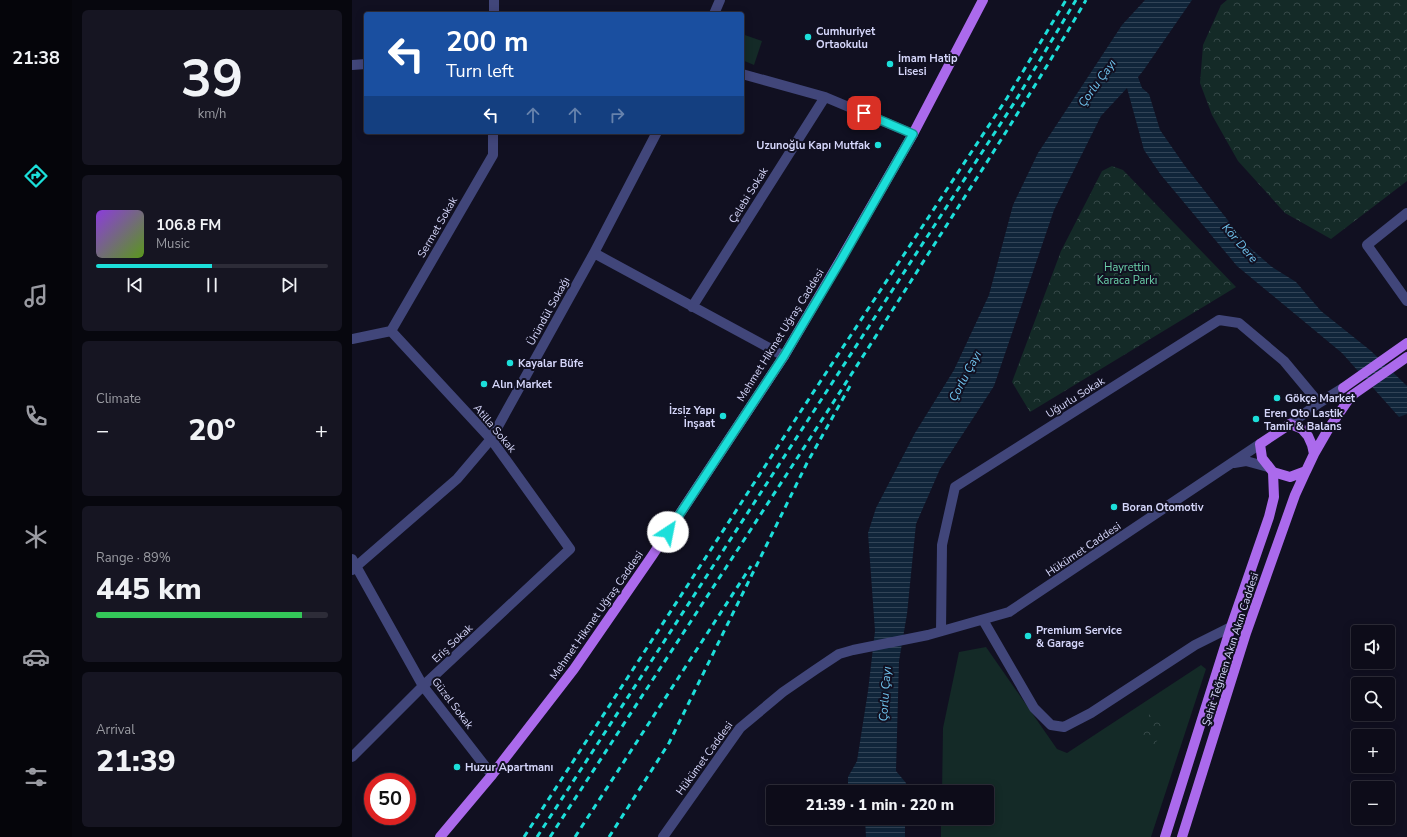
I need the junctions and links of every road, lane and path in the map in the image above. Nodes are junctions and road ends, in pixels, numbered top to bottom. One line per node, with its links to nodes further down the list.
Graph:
1 (494, 0): 4 (street)
2 (720, 0): 5 (street)
3 (983, 0): 12 (main road, Mehmet Hikmet Uğraş Caddesi)
4 (494, 12)
5 (715, 12)
6 (364, 64): 7 (street)
7 (352, 65)
8 (744, 75): 9 (street)
9 (825, 96): 12 (street); 16 (street, Çelebi Sokak)
10 (493, 134): 17 (street, Sermet Sokak)
11 (656, 134): 14 (street, Üründül Sokağı)
12 (913, 134): 20 (main road, Mehmet Hikmet Uğraş Caddesi)
13 (1407, 213): 15 (street)
14 (594, 253): 16 (street); 25 (street, Üründül Sokağı)
15 (1407, 301)
16 (692, 307): 20 (street)
17 (391, 331): 18 (street); 25 (street, Atilla Sokak)
18 (352, 339)
19 (1406, 344): 22 (main road)
20 (784, 356): 38 (main road, Mehmet Hikmet Uğraş Caddesi)
21 (1407, 358): 27 (main road)
22 (1343, 388): 23 (street)
23 (1320, 403): 24 (street); 35 (street, Uğurlu Sokak)
24 (1290, 424): 26 (main road); 27 (main road)
25 (491, 439): 31 (street, Atilla Sokak); 32 (street, Üründül Sokağı)
26 (1260, 444): 28 (street, Hükümet Caddesi); 29 (main road)
27 (1314, 454): 30 (main road)
28 (1232, 463): 29 (street); 33 (street, Hükümet Caddesi)
29 (1271, 470): 30 (main road); 34 (main road, Şehit Teğmen Akın Akın Caddesi)
30 (1306, 471): 42 (main road, Şehit Teğmen Akın Akın Caddesi)
31 (570, 549): 36 (street, Eriş Sokak)
32 (354, 565): 36 (street, Güzel Sokak)
33 (983, 620): 34 (street); 35 (street, Hükümet Caddesi)
34 (1231, 627): 41 (main road, Şehit Teğmen Akın Akın Caddesi)
35 (941, 632): 40 (street, Hükümet Caddesi)
36 (423, 686): 37 (street, Eriş Sokak); 38 (street, Güzel Sokak)
37 (352, 757)
38 (492, 775): 39 (main road, Mehmet Hikmet Uğraş Caddesi)
39 (440, 837)
40 (663, 837)
41 (1165, 837)
42 (1182, 837)

